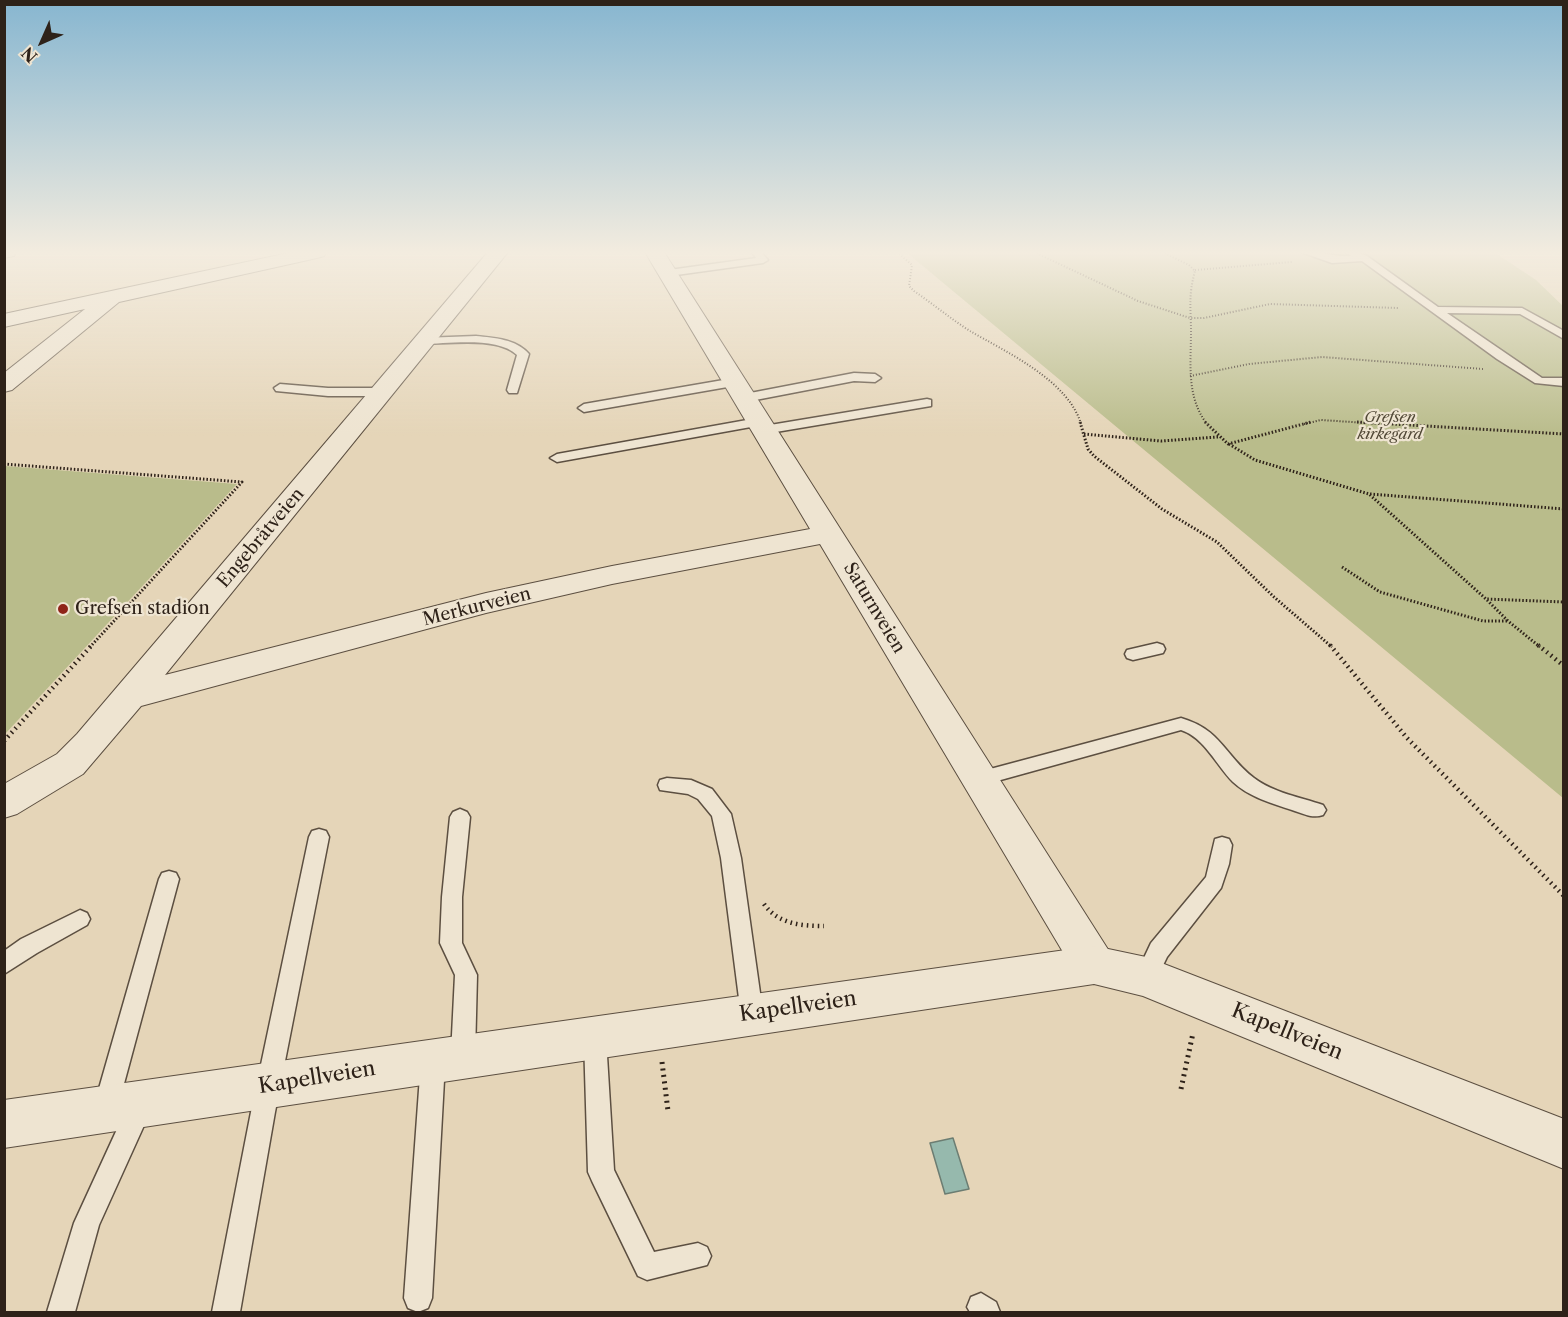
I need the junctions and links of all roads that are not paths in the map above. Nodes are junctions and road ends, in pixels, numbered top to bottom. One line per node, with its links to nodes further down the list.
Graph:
1 (39, 313): 7 (street)
2 (93, 313): 13 (street)
3 (446, 313): 9 (street, Engebråtveien)
4 (692, 313): 11 (street, Saturnveien)
5 (1441, 313): 12 (lane)
6 (1526, 313): 8 (lane)
7 (4, 321)
8 (1563, 336)
9 (422, 341): 15 (lane); 16 (street, Engebråtveien)
10 (875, 378): 11 (lane)
11 (738, 381): 18 (lane); 19 (street, Saturnveien)
12 (1563, 382)
13 (4, 385)
14 (280, 388): 16 (lane)
15 (513, 390)
16 (381, 392): 24 (street, Engebråtveien)
17 (927, 403): 19 (lane)
18 (584, 408)
19 (761, 426): 20 (lane); 21 (street, Saturnveien)
20 (557, 458)
21 (826, 524): 24 (street, Merkurveien); 25 (street, Saturnveien)
22 (1157, 650): 23 (lane)
23 (1132, 654)
24 (131, 696): 27 (street, Engebråtveien)
25 (979, 779): 28 (lane); 35 (street, Saturnveien)
26 (667, 784): 37 (lane)
27 (4, 803)
28 (1316, 810)
29 (460, 817): 39 (lane)
30 (319, 837): 40 (lane)
31 (1222, 845): 36 (lane)
32 (169, 879): 41 (lane)
33 (80, 919): 34 (lane)
34 (4, 964)
35 (1094, 965): 36 (street, Kapellveien); 37 (street, Kapellveien)
36 (1146, 977): 43 (street, Kapellveien)
37 (752, 1014): 38 (street, Kapellveien)
38 (595, 1039): 39 (street, Kapellveien); 44 (lane)
39 (448, 1058): 40 (street, Kapellveien); 45 (lane)
40 (269, 1087): 41 (street, Kapellveien); 47 (lane)
41 (123, 1107): 42 (street, Kapellveien); 46 (lane)
42 (4, 1124)
43 (1563, 1143)
44 (698, 1256)
45 (418, 1298)
46 (61, 1312)
47 (226, 1312)

